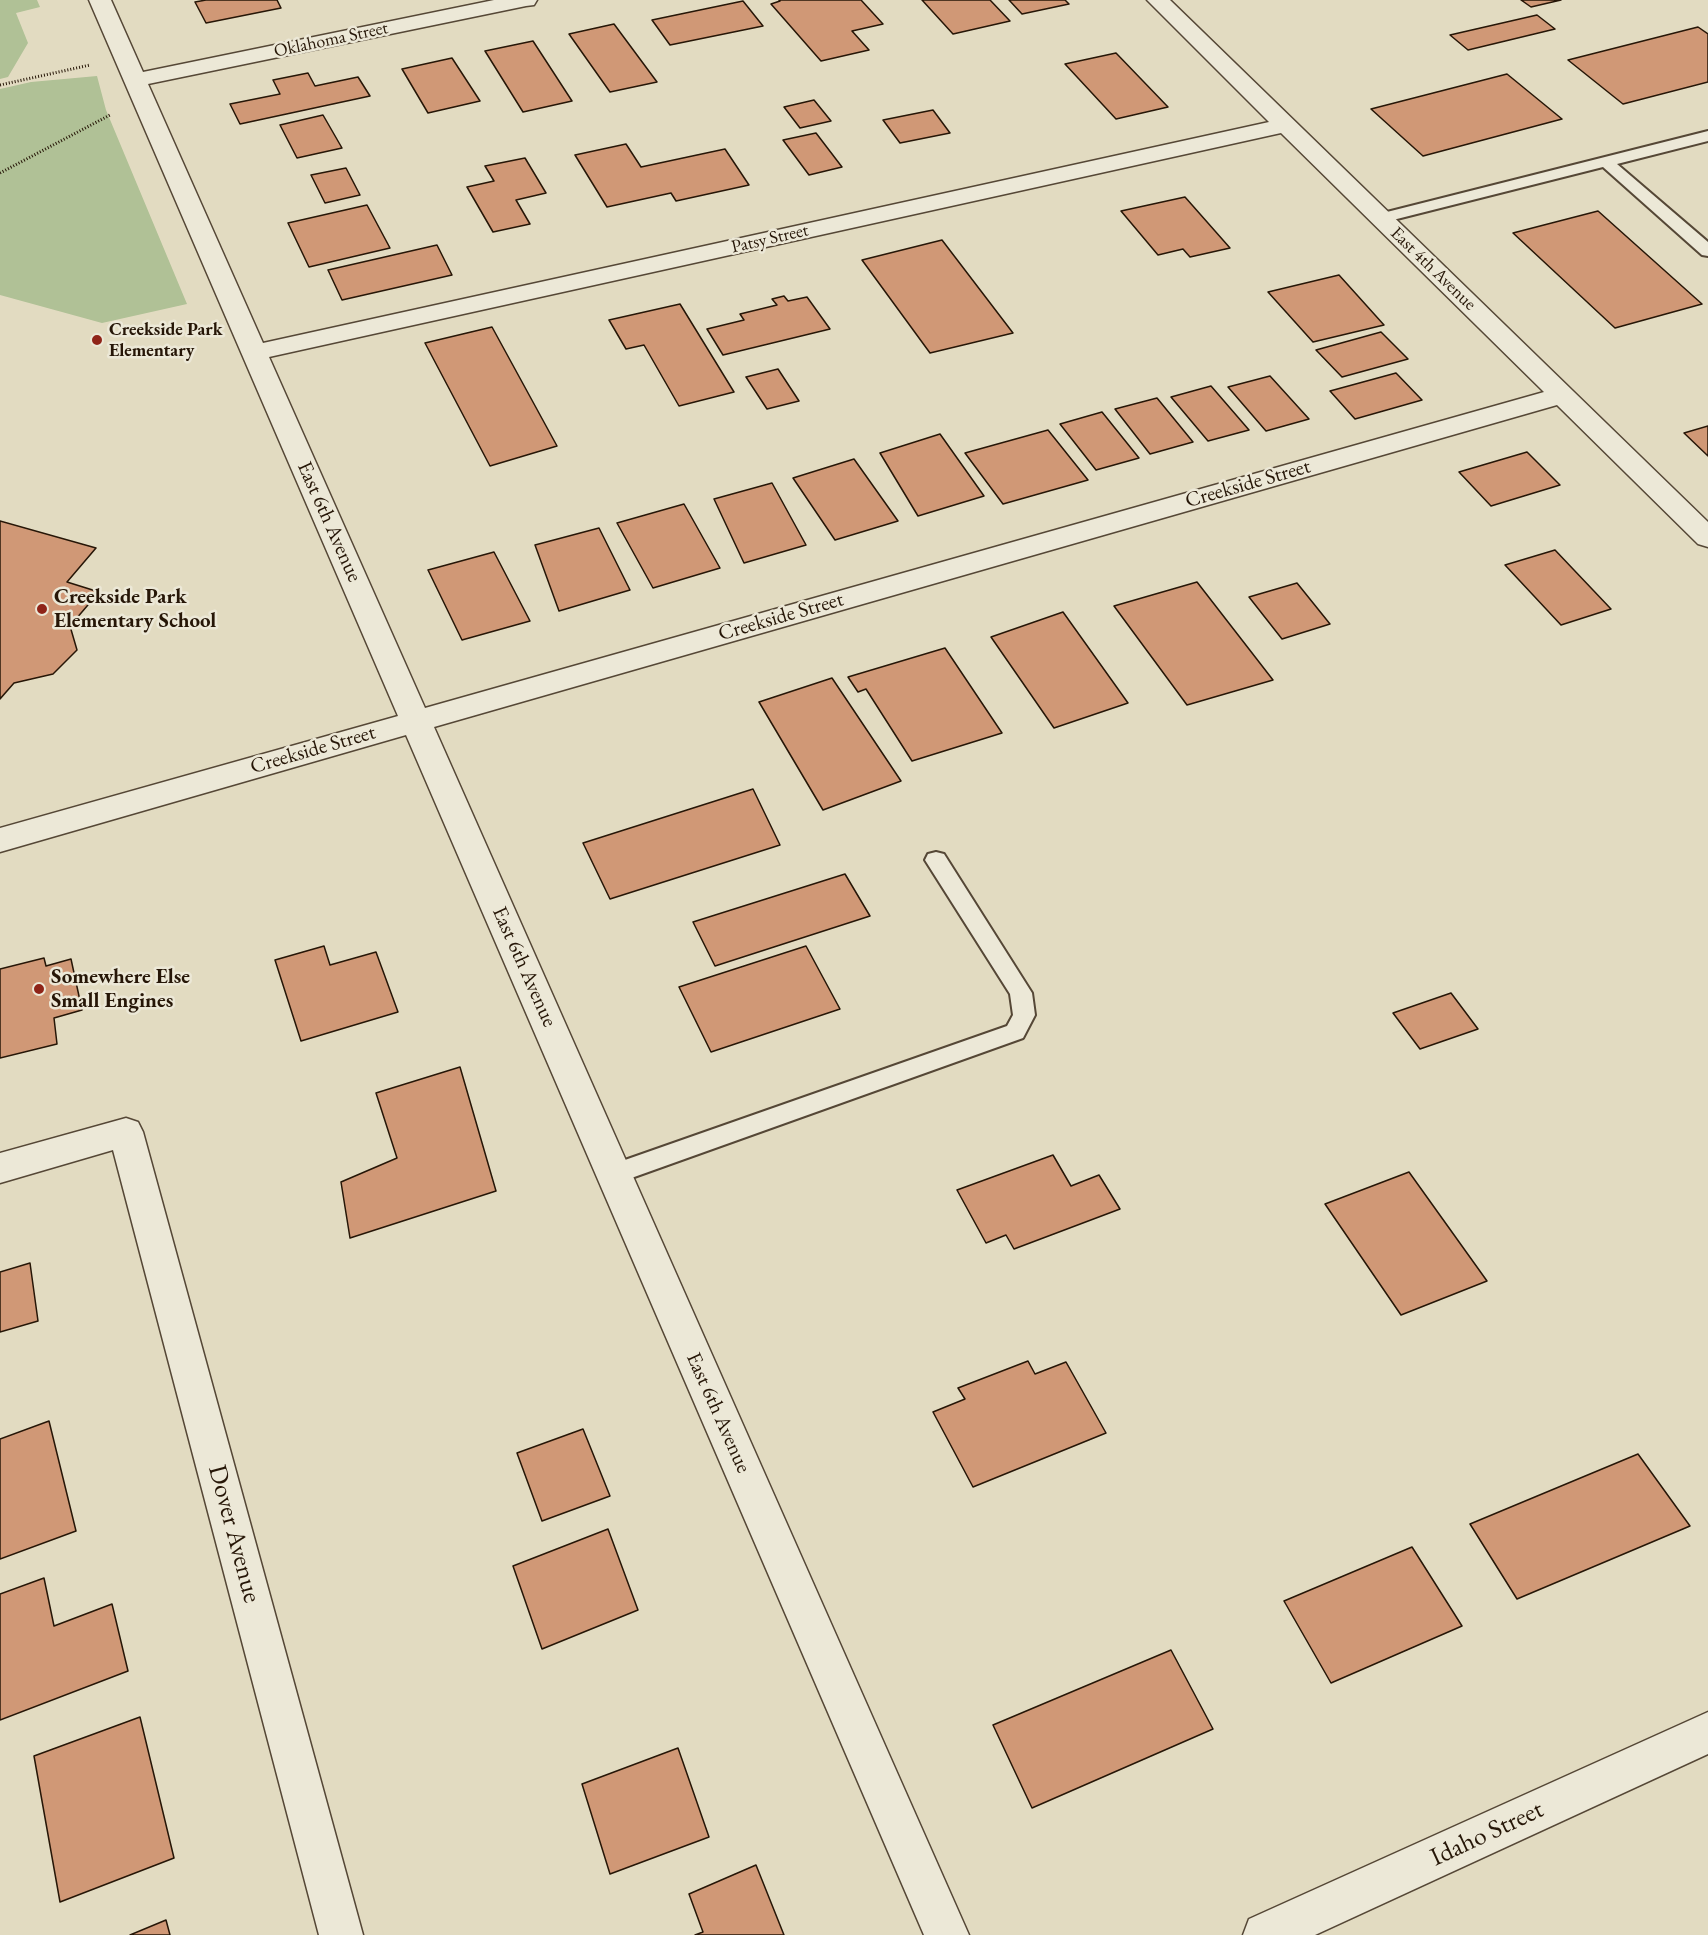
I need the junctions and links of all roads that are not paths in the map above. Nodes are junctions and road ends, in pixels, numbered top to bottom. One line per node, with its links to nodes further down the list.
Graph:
1 (100, 0): 4 (street, East 6th Avenue)
2 (526, 0): 4 (street, Oklahoma Street)
3 (1158, 0): 5 (street, East 4th Avenue)
4 (135, 80): 10 (street, East 6th Avenue)
5 (1286, 125): 8 (street, East 4th Avenue); 10 (street, Patsy Street)
6 (1708, 136): 7 (lane)
7 (1606, 162): 8 (lane); 9 (lane)
8 (1381, 218): 11 (street, East 4th Avenue)
9 (1708, 251)
10 (255, 353): 13 (street, East 6th Avenue)
11 (1562, 395): 12 (street, East 4th Avenue); 13 (street, Creekside Street)
12 (1708, 538)
13 (416, 721): 14 (street, Creekside Street); 17 (street, East 6th Avenue)
14 (0, 840)
15 (936, 860): 17 (lane)
16 (0, 1167): 19 (street, Dover Avenue)
17 (614, 1174): 20 (street, East 6th Avenue)
18 (1708, 1733): 21 (street, Idaho Street)
19 (341, 1935)
20 (947, 1935)
21 (1265, 1935)

